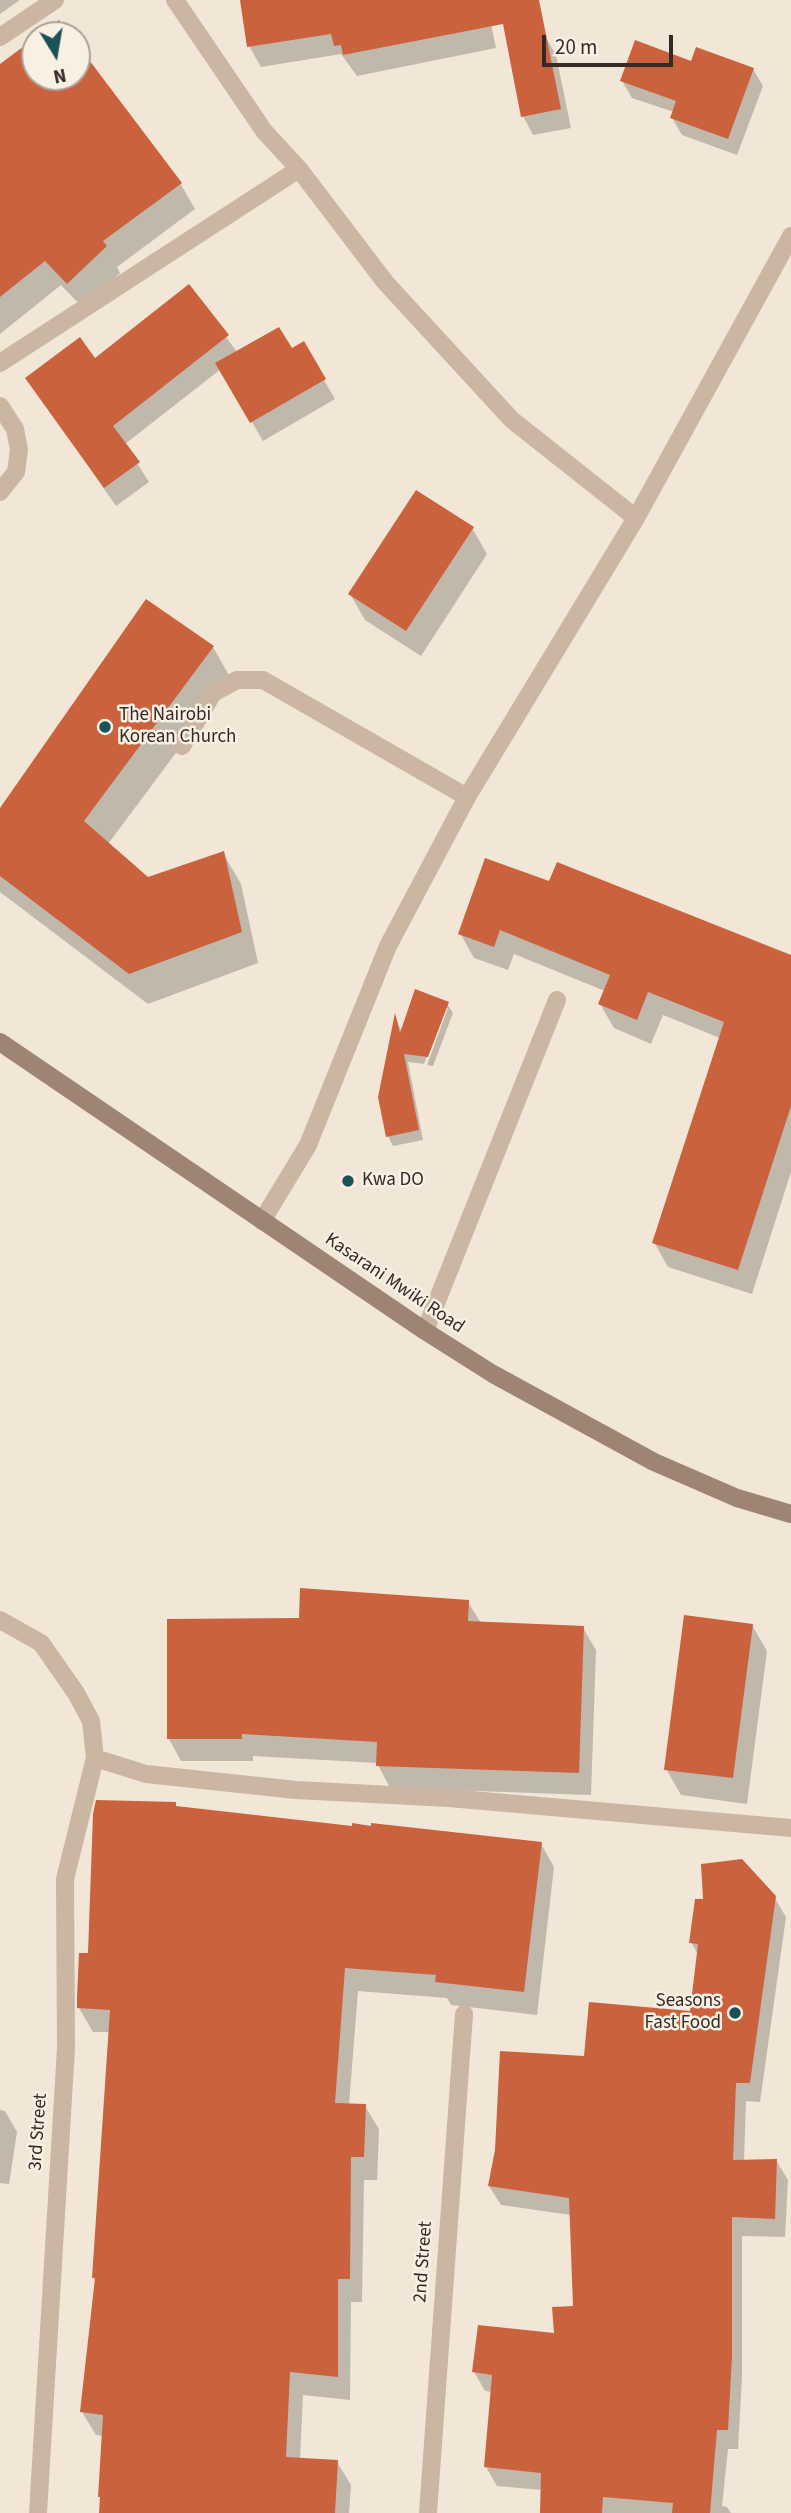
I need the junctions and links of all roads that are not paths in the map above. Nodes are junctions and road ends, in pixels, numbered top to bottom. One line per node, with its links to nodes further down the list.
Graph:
1 (55, 0): 3 (street)
2 (175, 0): 4 (street)
3 (0, 37)
4 (299, 169): 6 (street); 9 (street)
5 (791, 236): 9 (street)
6 (0, 363)
7 (0, 406): 8 (street)
8 (0, 492)
9 (636, 518): 11 (street)
10 (181, 746): 11 (street)
11 (467, 797): 14 (street)
12 (557, 1000): 15 (street)
13 (0, 1042): 14 (main road, Kasarani Mwiki Road)
14 (262, 1221): 15 (main road, Kasarani Mwiki Road)
15 (425, 1331): 16 (main road, Kasarani Mwiki Road)
16 (791, 1514)
17 (0, 1620): 18 (street)
18 (95, 1758): 19 (street); 21 (street, 3rd Street)
19 (791, 1828)
20 (464, 2014): 22 (street, 2nd Street)
21 (38, 2513)
22 (428, 2513)

